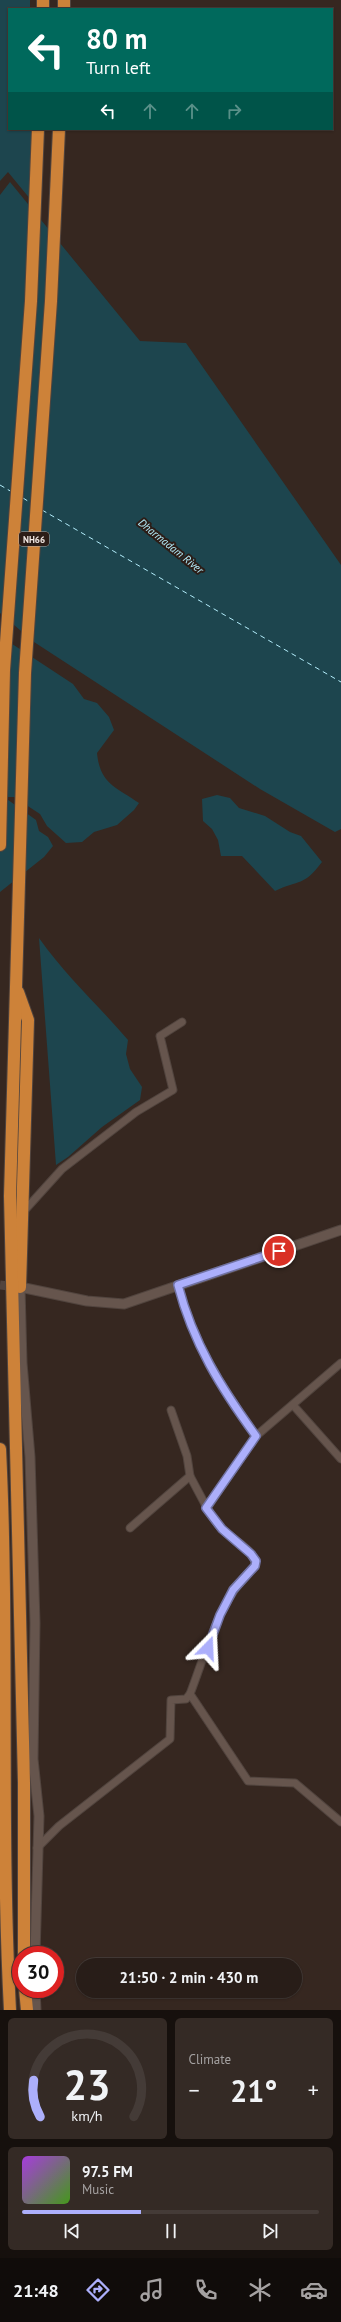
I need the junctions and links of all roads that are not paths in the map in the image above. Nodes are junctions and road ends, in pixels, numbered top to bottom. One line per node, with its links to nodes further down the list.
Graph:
1 (38, 130): 3 (highway, NH66)
2 (58, 130): 4 (highway, NH66)
3 (0, 845)
4 (15, 983): 6 (highway); 22 (highway, NH66)
5 (182, 1022): 6 (street)
6 (24, 1211): 9 (highway)
7 (341, 1230): 8 (street)
8 (178, 1285): 9 (street); 13 (street)
9 (20, 1287): 21 (street)
10 (341, 1363): 11 (street)
11 (293, 1405): 13 (street); 15 (street)
12 (172, 1410): 16 (street)
13 (256, 1436): 17 (street)
14 (0, 1449): 26 (highway)
15 (341, 1459)
16 (190, 1476): 17 (street); 18 (street)
17 (206, 1508): 19 (street)
18 (130, 1528)
19 (190, 1694): 20 (street); 21 (street)
20 (341, 1822)
21 (37, 1848): 23 (street)
22 (24, 1946)
23 (35, 1946)
24 (26, 1998): 27 (highway)
25 (35, 1998): 28 (street)
26 (10, 2010)
27 (27, 2010)
28 (36, 2010)

